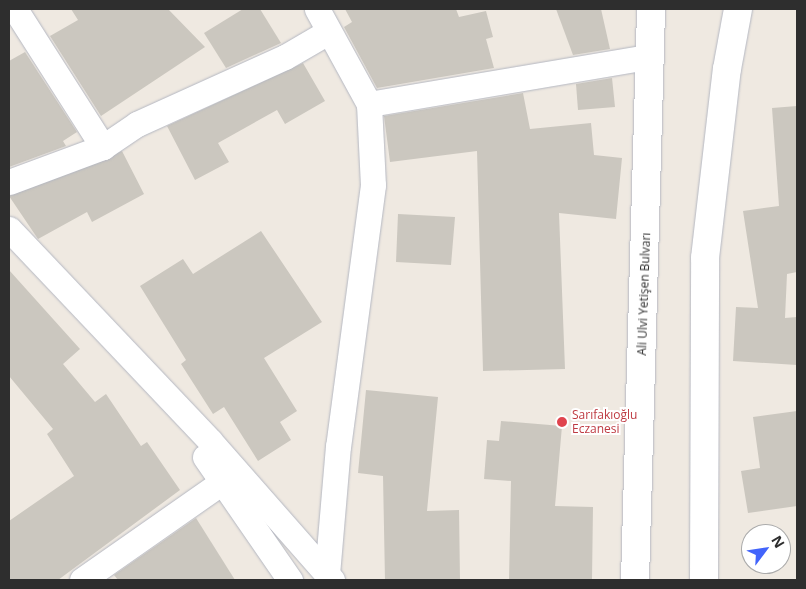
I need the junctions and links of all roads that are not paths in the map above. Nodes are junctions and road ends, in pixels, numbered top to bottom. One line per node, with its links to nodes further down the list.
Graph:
1 (16, 9): 8 (street)
2 (317, 9): 5 (street)
3 (651, 9): 6 (main road, Ali Ulvi Yetişen Bulvarı)
4 (738, 9): 17 (main road)
5 (328, 32): 7 (street); 8 (street)
6 (648, 57): 7 (street); 16 (main road, Ali Ulvi Yetişen Bulvarı)
7 (369, 104): 13 (street)
8 (103, 147): 9 (street)
9 (9, 182)
10 (9, 229): 11 (street)
11 (143, 369): 12 (street); 13 (street)
12 (222, 482): 14 (street); 15 (street)
13 (329, 577)
14 (82, 580)
15 (290, 580)
16 (635, 580)
17 (704, 580)

